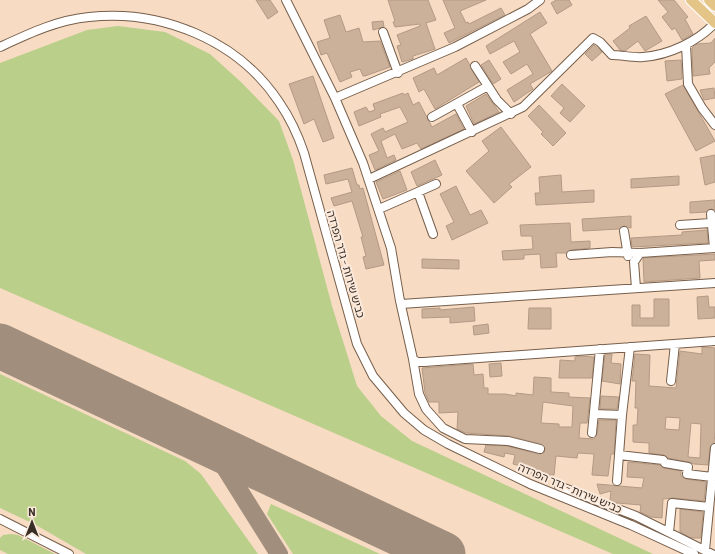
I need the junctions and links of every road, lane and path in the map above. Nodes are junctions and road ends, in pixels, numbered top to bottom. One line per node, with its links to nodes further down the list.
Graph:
1 (286, 0): 13 (street)
2 (540, 0): 11 (street)
3 (692, 0): 6 (main road)
4 (708, 0): 5 (main road)
5 (715, 6)
6 (715, 23): 8 (street)
7 (383, 32): 11 (street)
8 (686, 45): 15 (street); 17 (street)
9 (0, 47): 56 (street, כביש שירות - גדר הפרדה)
10 (475, 66): 12 (street)
11 (398, 72): 13 (street)
12 (488, 86): 14 (street); 15 (street)
13 (335, 98): 19 (street)
14 (457, 104): 16 (street); 18 (street)
15 (511, 114): 18 (street)
16 (432, 117)
17 (715, 124)
18 (472, 132): 19 (street)
19 (369, 179): 22 (street)
20 (436, 184): 21 (street)
21 (418, 192): 22 (street); 27 (street)
22 (379, 209): 35 (street)
23 (711, 214): 24 (street)
24 (711, 223): 25 (street); 28 (street)
25 (680, 225)
26 (624, 231): 29 (street)
27 (433, 234)
28 (714, 248): 30 (street)
29 (627, 253): 30 (street); 31 (street); 32 (street)
30 (640, 253): 32 (street)
31 (571, 255)
32 (634, 262): 34 (street)
33 (715, 283): 34 (street)
34 (636, 288): 35 (street)
35 (401, 304): 40 (street)
36 (715, 341): 37 (street)
37 (675, 344): 38 (street); 41 (street)
38 (630, 347): 39 (street); 43 (street)
39 (600, 349): 40 (street); 42 (street)
40 (413, 359): 46 (street)
41 (671, 381)
42 (594, 414): 43 (street); 44 (street)
43 (622, 415): 47 (street)
44 (592, 433)
45 (715, 448): 48 (street)
46 (540, 449)
47 (619, 455): 48 (street); 49 (street)
48 (712, 477): 51 (street)
49 (617, 481)
50 (559, 486): 53 (street)
51 (709, 507): 53 (street); 54 (street)
52 (0, 519): 55 (street)
53 (670, 532): 54 (street)
54 (708, 552)
55 (69, 554)
56 (694, 554)

